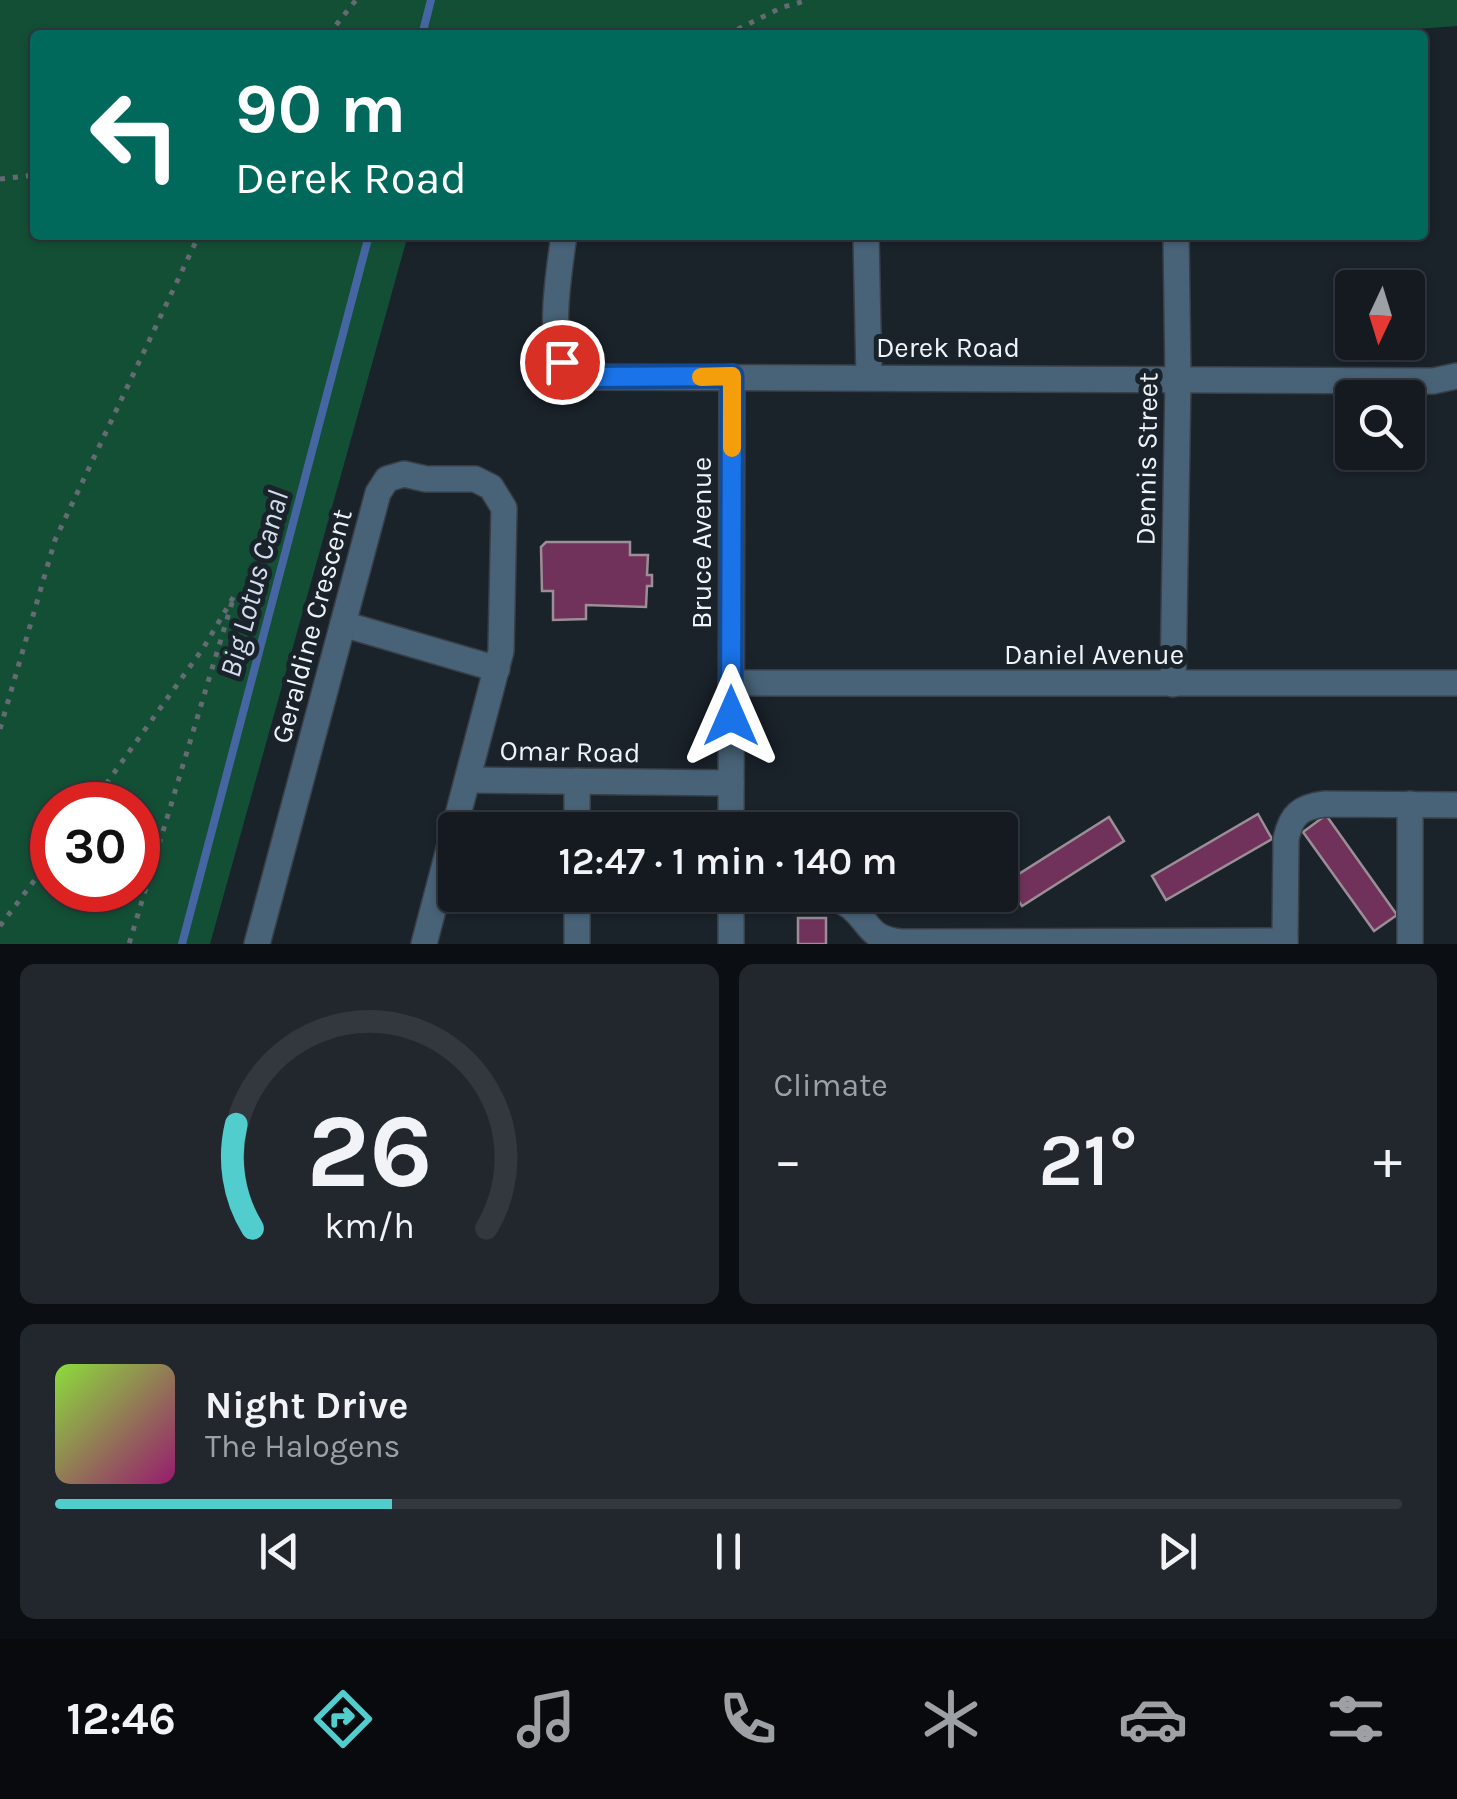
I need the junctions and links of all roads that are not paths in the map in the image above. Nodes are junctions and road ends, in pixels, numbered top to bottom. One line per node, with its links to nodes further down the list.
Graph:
1 (866, 240): 5 (street)
2 (1176, 240): 7 (street, Dennis Street)
3 (563, 242): 4 (street, Derek Road)
4 (732, 376): 5 (street, Derek Road); 10 (street, Bruce Avenue)
5 (869, 376): 7 (street, Derek Road)
6 (1457, 376): 7 (street, Derek Road)
7 (1178, 378): 12 (street, Dennis Street)
8 (343, 624): 9 (street); 9 (street, Geraldine Crescent); 24 (street, Geraldine Crescent)
9 (497, 669): 13 (street, Geraldine Crescent)
10 (731, 683): 12 (street, Daniel Avenue); 15 (street, Bruce Avenue)
11 (1457, 683): 12 (street, Daniel Avenue)
12 (1172, 684)
13 (468, 780): 14 (street, Omar Road); 25 (street, Geraldine Crescent)
14 (577, 781): 15 (street, Omar Road); 18 (street)
15 (731, 783): 19 (street, Bruce Avenue)
16 (1410, 804): 17 (street); 23 (street); 28 (street)
17 (1457, 804)
18 (577, 812)
19 (731, 812)
20 (577, 912): 26 (street)
21 (731, 912): 27 (street)
22 (854, 912): 23 (street)
23 (1285, 943)
24 (257, 944)
25 (424, 944)
26 (577, 944)
27 (731, 944)
28 (1410, 944)

